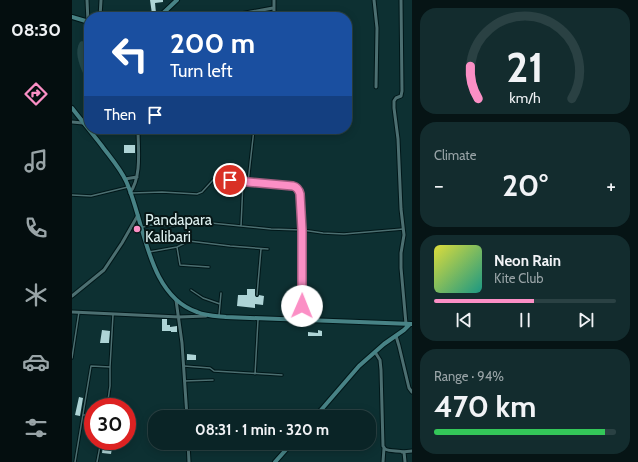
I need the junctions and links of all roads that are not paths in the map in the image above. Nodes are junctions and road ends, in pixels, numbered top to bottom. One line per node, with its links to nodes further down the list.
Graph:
1 (88, 0): 8 (street)
2 (101, 0): 9 (street)
3 (177, 0): 10 (main road)
4 (274, 0): 7 (street)
5 (374, 0): 15 (street)
6 (400, 0): 32 (street)
7 (274, 8): 11 (street); 12 (street)
8 (89, 12)
9 (100, 12)
10 (164, 12)
11 (252, 12)
12 (274, 12)
13 (72, 17): 14 (main road)
14 (84, 21)
15 (376, 87)
16 (72, 108): 18 (main road)
17 (72, 122): 18 (street)
18 (84, 123)
19 (92, 134): 23 (main road)
20 (138, 134): 22 (street)
21 (253, 134): 25 (lane)
22 (138, 177): 23 (street); 27 (street)
23 (125, 179): 26 (main road)
24 (243, 182): 25 (lane); 27 (lane); 30 (lane)
25 (248, 182): 33 (lane)
26 (128, 187): 27 (main road); 28 (lane)
27 (130, 193): 29 (main road)
28 (72, 195)
29 (138, 215): 31 (main road); 42 (street)
30 (240, 226): 31 (lane); 33 (lane)
31 (141, 227): 37 (main road)
32 (403, 229): 33 (lane); 53 (street)
33 (302, 230): 52 (street)
34 (177, 247): 35 (lane); 37 (lane); 38 (lane)
35 (261, 249): 36 (lane); 41 (lane)
36 (268, 249)
37 (149, 252): 43 (main road)
38 (209, 267)
39 (191, 290): 44 (lane)
40 (221, 293): 44 (lane)
41 (257, 295)
42 (72, 296)
43 (176, 300): 48 (main road); 49 (street)
44 (220, 304): 50 (lane)
45 (72, 312): 46 (street)
46 (79, 312): 47 (street); 56 (lane)
47 (113, 314): 49 (street); 57 (lane)
48 (208, 316): 49 (street); 50 (main road)
49 (179, 317): 58 (street)
50 (219, 317): 51 (main road)
51 (258, 319): 52 (main road); 59 (lane)
52 (301, 320): 53 (main road)
53 (409, 324): 54 (main road)
54 (396, 336): 55 (main road); 63 (street)
55 (375, 352): 66 (main road); 68 (street)
56 (72, 358)
57 (110, 366): 64 (lane); 67 (lane)
58 (184, 366): 59 (lane); 62 (street)
59 (255, 374): 60 (lane)
60 (282, 375)
61 (213, 380): 62 (lane)
62 (184, 381): 65 (street)
63 (412, 392)
64 (109, 398)
65 (186, 410)
66 (321, 410)
67 (83, 415): 74 (lane)
68 (384, 448): 73 (street); 78 (street)
69 (99, 450): 75 (lane)
70 (188, 450): 76 (street)
71 (286, 450): 77 (main road)
72 (412, 451): 73 (street)
73 (402, 452): 79 (street)
74 (75, 462)
75 (97, 462)
76 (189, 462)
77 (275, 462)
78 (383, 462)
79 (405, 462)

